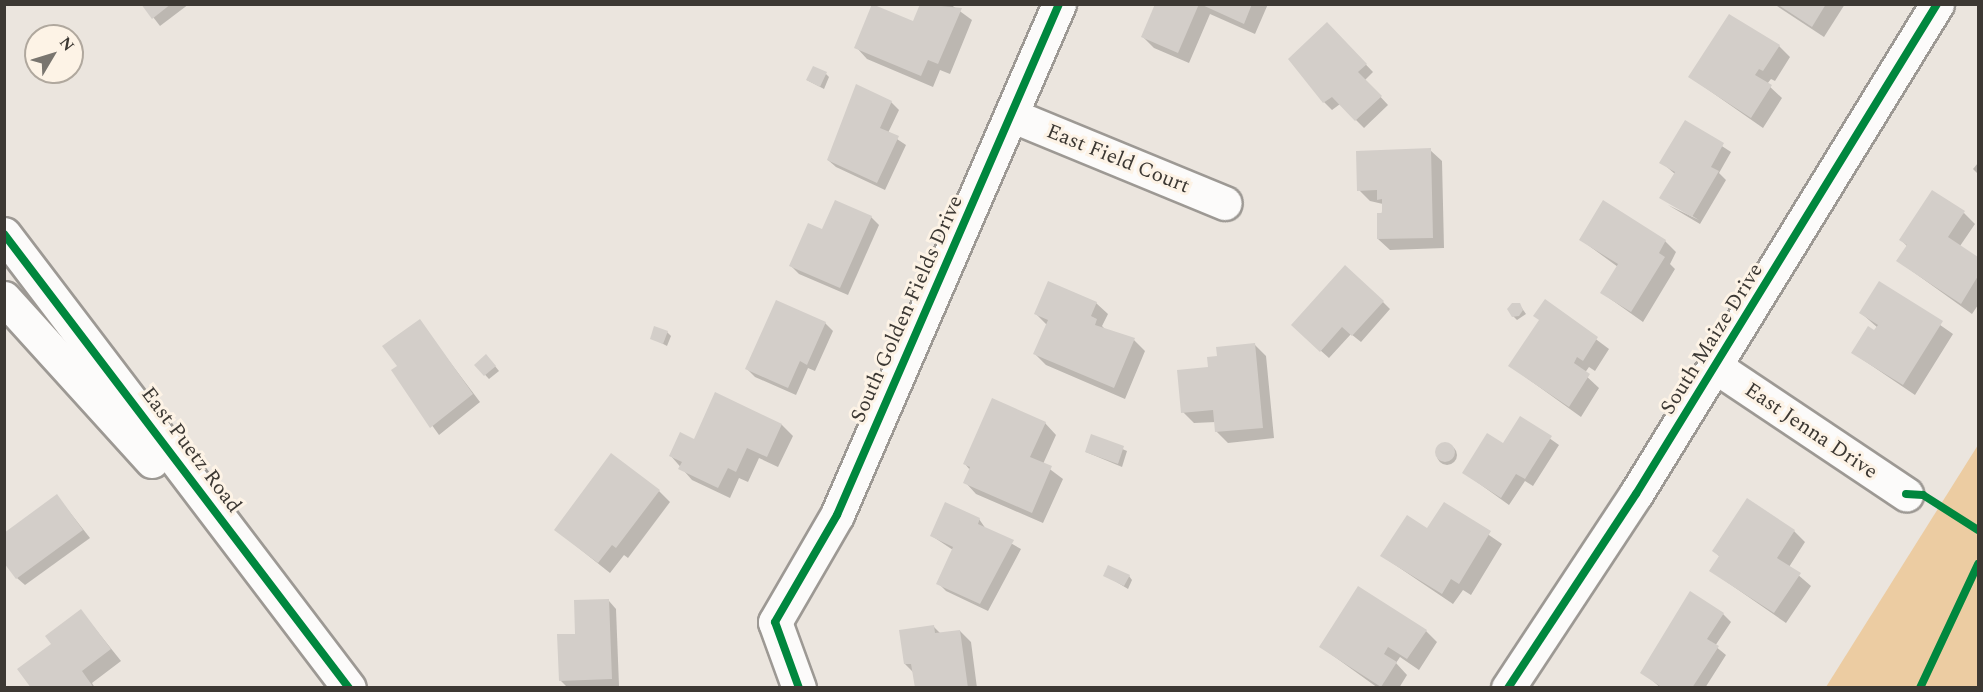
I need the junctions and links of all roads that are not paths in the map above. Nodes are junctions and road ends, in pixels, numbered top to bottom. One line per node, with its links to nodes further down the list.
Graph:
1 (1059, 4): 3 (street, South Golden Fields Drive)
2 (1937, 4): 7 (street, South Maize Drive)
3 (1011, 115): 4 (street, East Field Court); 11 (street, South Golden Fields Drive)
4 (1225, 203)
5 (4, 234): 9 (street, East Puetz Road)
6 (4, 298): 9 (street, East Puetz Road)
7 (1716, 368): 8 (street, East Jenna Drive); 12 (street, South Maize Drive)
8 (1906, 494)
9 (300, 625): 10 (street, East Puetz Road)
10 (349, 687)
11 (799, 687)
12 (1508, 687)

